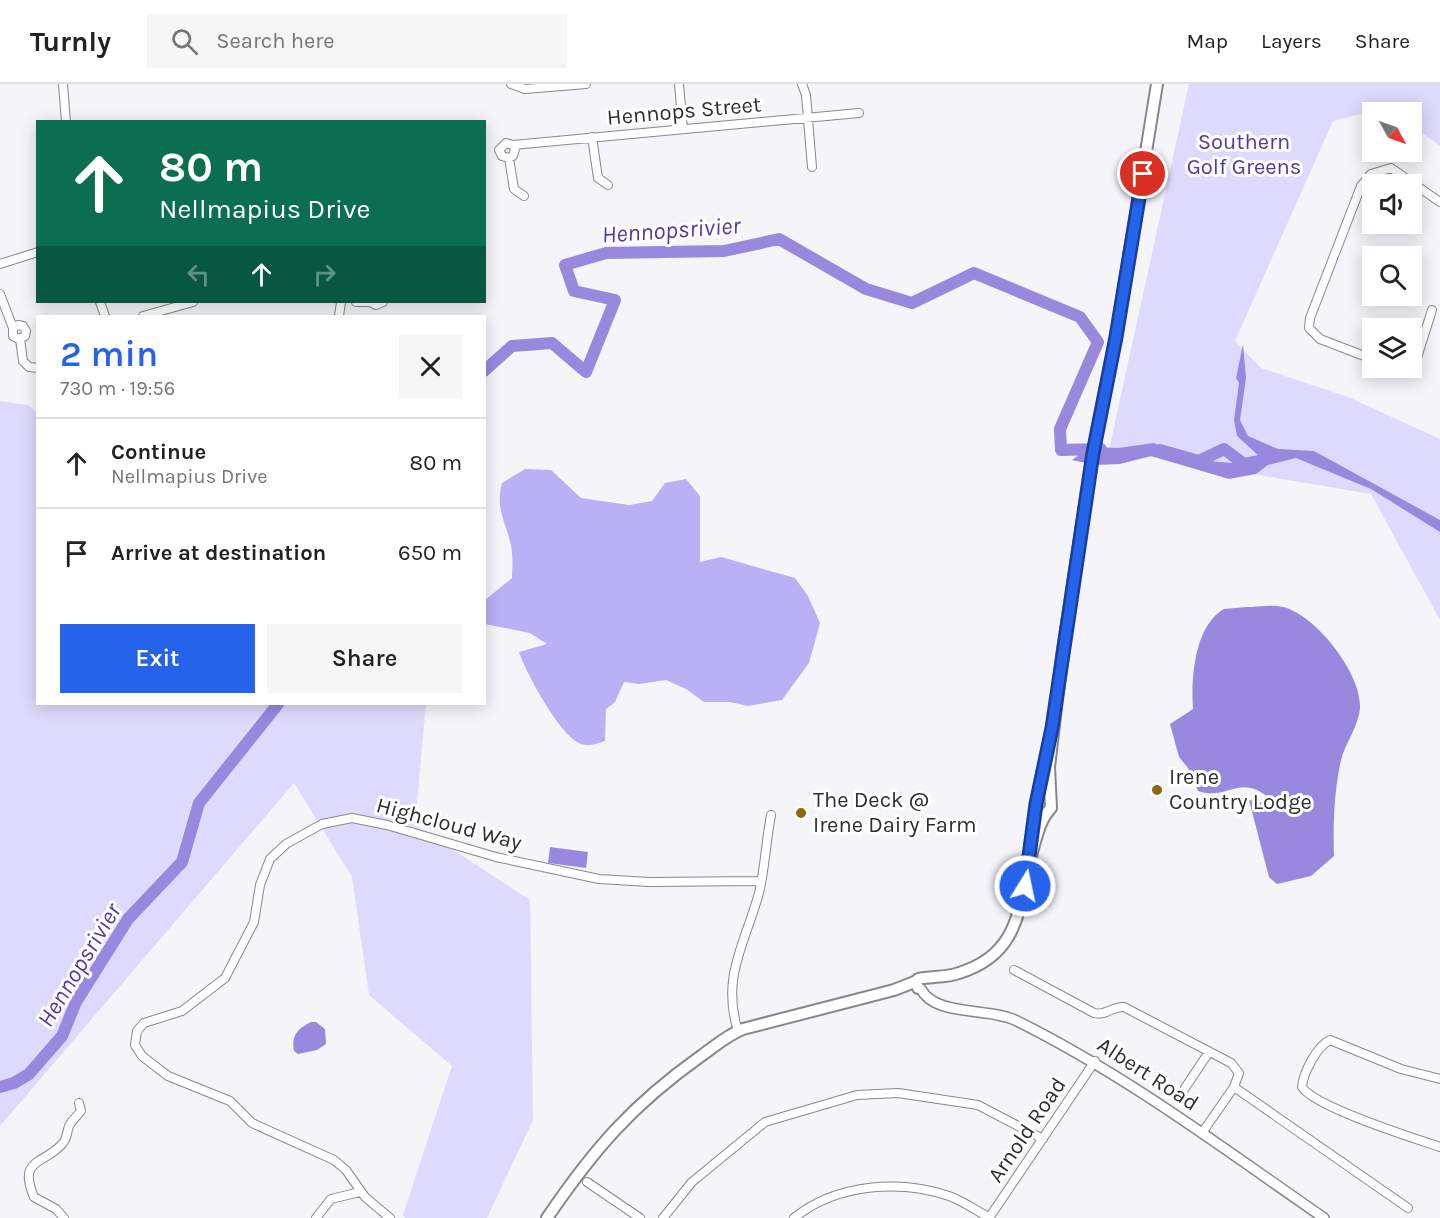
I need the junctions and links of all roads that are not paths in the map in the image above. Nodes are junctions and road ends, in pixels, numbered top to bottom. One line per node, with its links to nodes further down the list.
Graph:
1 (63, 84): 11 (street)
2 (511, 84): 3 (street)
3 (586, 84)
4 (679, 84): 12 (street)
5 (802, 84): 10 (street)
6 (1157, 84): 8 (main road)
7 (1162, 84): 8 (main road)
8 (1155, 104): 34 (main road)
9 (859, 113): 10 (street, Hennops Street)
10 (807, 117): 12 (street, Hennops Street); 16 (street)
11 (66, 120)
12 (683, 129): 13 (street, Hennops Street)
13 (592, 137): 14 (street, Hennops Street); 17 (street)
14 (513, 145): 15 (street); 15 (street)
15 (509, 158): 18 (street)
16 (812, 167)
17 (608, 185)
18 (524, 196)
19 (1440, 201): 29 (street)
20 (36, 253): 21 (street)
21 (0, 264)
22 (0, 294): 26 (street)
23 (190, 303): 25 (street)
24 (1432, 310): 28 (street)
25 (148, 315)
26 (13, 328): 27 (street); 27 (street)
27 (20, 339): 30 (street)
28 (1422, 344)
29 (1362, 355)
30 (36, 368)
31 (771, 815): 32 (street)
32 (760, 882): 35 (street); 46 (street, Highcloud Way)
33 (1014, 970): 36 (street)
34 (923, 985): 35 (main road); 37 (street, Albert Road)
35 (738, 1031): 51 (main road)
36 (1209, 1052): 39 (street); 40 (street)
37 (1095, 1061): 42 (street, Albert Road); 43 (street, Arnold Road)
38 (1440, 1079): 44 (street)
39 (1234, 1087): 42 (street); 47 (street)
40 (1185, 1088)
41 (79, 1103): 48 (street)
42 (1202, 1133): 56 (street, Albert Road)
43 (1043, 1139): 53 (street); 55 (street, Arnold Road)
44 (1440, 1147)
45 (587, 1182): 52 (street)
46 (360, 1192): 49 (street); 50 (street, Highcloud Way)
47 (1408, 1208)
48 (64, 1218)
49 (316, 1218)
50 (390, 1218)
51 (547, 1218)
52 (640, 1218)
53 (663, 1218)
54 (794, 1218): 55 (street)
55 (989, 1218)
56 (1324, 1218)

